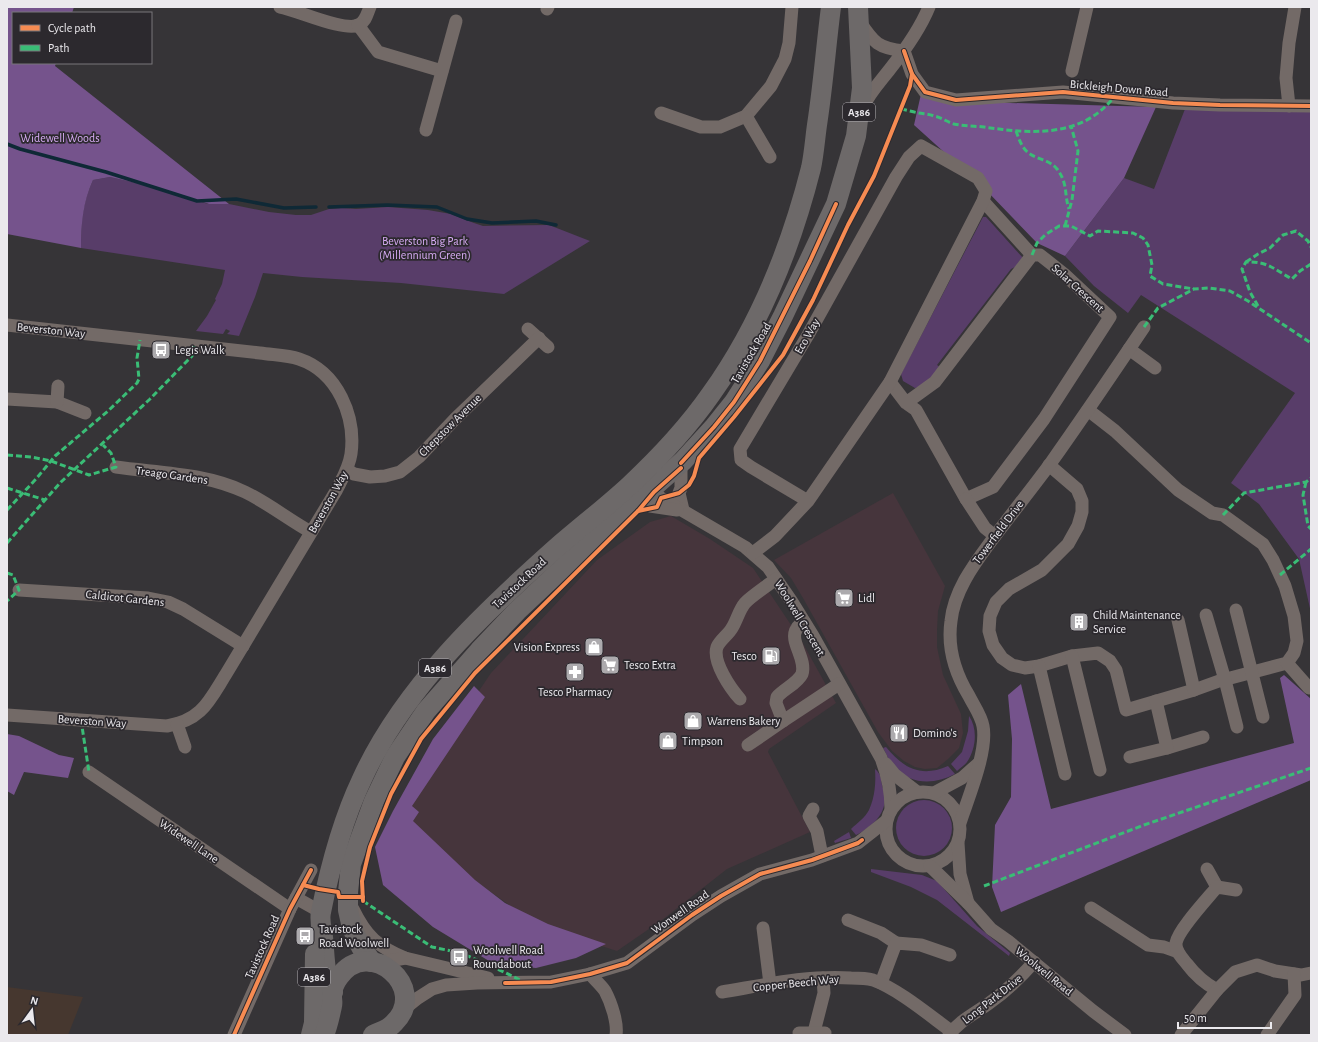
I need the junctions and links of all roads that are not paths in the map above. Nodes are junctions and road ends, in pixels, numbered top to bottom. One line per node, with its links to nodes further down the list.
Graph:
1 (280, 7): 10 (street)
2 (370, 7): 10 (street)
3 (792, 7): 17 (street)
4 (831, 7): 38 (highway, Tavistock Road / A386)
5 (929, 7): 11 (street, Tavistock Road)
6 (1087, 7): 13 (street)
7 (1295, 7): 14 (street)
8 (858, 13): 11 (street, Tavistock Road); 18 (highway, Tavistock Road / A386)
9 (456, 20): 12 (street)
10 (358, 25): 12 (street)
11 (904, 51): 14 (street, Bickleigh Down Road); 18 (street, Tavistock Road)
12 (442, 71): 19 (street)
13 (1072, 71)
14 (1289, 106): 15 (street, Bickleigh Down Road)
15 (1311, 106)
16 (661, 113): 17 (street)
17 (746, 116): 20 (street)
18 (858, 120): 35 (highway, Tavistock Road / A386)
19 (426, 130)
20 (770, 157)
21 (985, 196): 22 (street); 28 (street); 42 (street, Eco Way)
22 (1032, 255): 32 (street); 41 (street, Solar Crescent)
23 (7, 325): 39 (street, Beverston Way)
24 (1144, 327): 26 (street, Towerfield Drive)
25 (528, 329): 39 (street, Chepstow Avenue)
26 (1129, 349): 27 (street); 33 (street, Towerfield Drive)
27 (1155, 368)
28 (890, 382): 32 (street); 42 (street)
29 (58, 386): 31 (street)
30 (7, 399): 31 (street)
31 (57, 402): 34 (street)
32 (906, 403): 41 (street)
33 (1088, 410): 36 (street, Towerfield Drive); 55 (street)
34 (85, 413)
35 (681, 463): 40 (highway, Tavistock Road / A386); 43 (street)
36 (1049, 466): 45 (street, Towerfield Drive); 56 (street)
37 (116, 468): 44 (street, Treago Gardens)
38 (646, 469): 40 (street); 95 (highway, Tavistock Road / A386)
39 (347, 470): 44 (street, Beverston Way)
40 (644, 496): 43 (street); 43 (street, Woolwell Crescent); 91 (highway, Tavistock Road / A386)
41 (966, 499): 45 (street)
42 (808, 501): 46 (street)
43 (683, 510): 46 (street, Woolwell Crescent)
44 (311, 532): 53 (street, Beverston Way)
45 (995, 536): 75 (street, Towerfield Drive)
46 (753, 553): 47 (street, Woolwell Crescent)
47 (776, 579): 52 (street, Woolwell Crescent); 62 (street)
48 (19, 590): 53 (street, Caldicot Gardens)
49 (1236, 610): 57 (street)
50 (1206, 615): 58 (street)
51 (1178, 620): 61 (street)
52 (804, 622): 59 (street, Woolwell Crescent); 66 (street)
53 (243, 646): 67 (street, Beverston Way)
54 (1072, 656): 56 (street); 63 (street); 76 (street)
55 (1287, 663): 57 (street); 60 (street)
56 (1039, 666): 78 (street)
57 (1252, 672): 58 (street); 65 (street)
58 (1225, 680): 61 (street); 68 (street)
59 (839, 684): 66 (street); 74 (street, Woolwell Crescent)
60 (1309, 688)
61 (1194, 690): 63 (street)
62 (740, 699)
63 (1156, 701): 72 (street)
64 (7, 715): 67 (street, Beverston Way)
65 (1263, 717)
66 (783, 720): 70 (street)
67 (178, 724): 71 (street)
68 (1237, 727)
69 (1203, 737): 72 (street)
70 (748, 745)
71 (185, 747)
72 (1167, 748): 73 (street)
73 (1130, 757)
74 (881, 758): 79 (street, Woolwell Crescent); 82 (street, Woolwell Crescent)
75 (979, 763): 80 (street); 83 (street, Towerfield Drive)
76 (1100, 770)
77 (88, 772): 92 (street, Widewell Lane)
78 (1065, 774)
79 (917, 792): 80 (street); 82 (street)
80 (934, 793): 83 (street)
81 (813, 809): 85 (street)
82 (889, 815): 85 (street, Wonwell Road); 86 (street)
83 (960, 823): 84 (street)
84 (958, 843): 86 (street); 93 (street, Woolwell Road)
85 (817, 858): 105 (street, Wonwell Road)
86 (930, 866): 93 (street, Woolwell Road)
87 (1207, 869): 89 (street)
88 (311, 870): 92 (street, Tavistock Road)
89 (1217, 888): 90 (street); 99 (street)
90 (1236, 890)
91 (348, 899): 101 (street); 103 (highway, Tavistock Road / A386)
92 (293, 903): 95 (street); 118 (street, Tavistock Road)
93 (968, 903): 102 (street, Woolwell Road)
94 (1092, 908): 99 (street)
95 (320, 915): 113 (highway, Tavistock Road / A386); 119 (highway, A386)
96 (848, 920): 98 (street)
97 (763, 928): 110 (street)
98 (896, 943): 100 (street); 109 (street)
99 (1178, 952): 111 (street)
100 (950, 955)
101 (405, 958): 103 (street, Wonwell Road); 108 (street, Wonwell Road)
102 (1034, 962): 116 (street, Long Park Drive); 122 (street, Woolwell Road)
103 (375, 963): 113 (highway); 114 (highway)
104 (1311, 973): 106 (street)
105 (590, 974): 108 (street, Wonwell Road); 121 (street)
106 (1294, 974): 111 (street); 124 (street)
107 (822, 978): 109 (street, Copper Beech Way); 110 (street, Copper Beech Way); 115 (street)
108 (505, 983): 114 (street, Wonwell Road)
109 (881, 983): 116 (street, Copper Beech Way)
110 (770, 984): 112 (street, Copper Beech Way)
111 (1218, 990): 123 (street)
112 (722, 992)
113 (333, 998): 120 (highway, A386)
114 (403, 1010): 117 (highway)
115 (800, 1033)
116 (950, 1033)
117 (375, 1034)
118 (234, 1035)
119 (311, 1035)
120 (324, 1035)
121 (616, 1035)
122 (1125, 1035)
123 (1181, 1035)
124 (1267, 1035)

